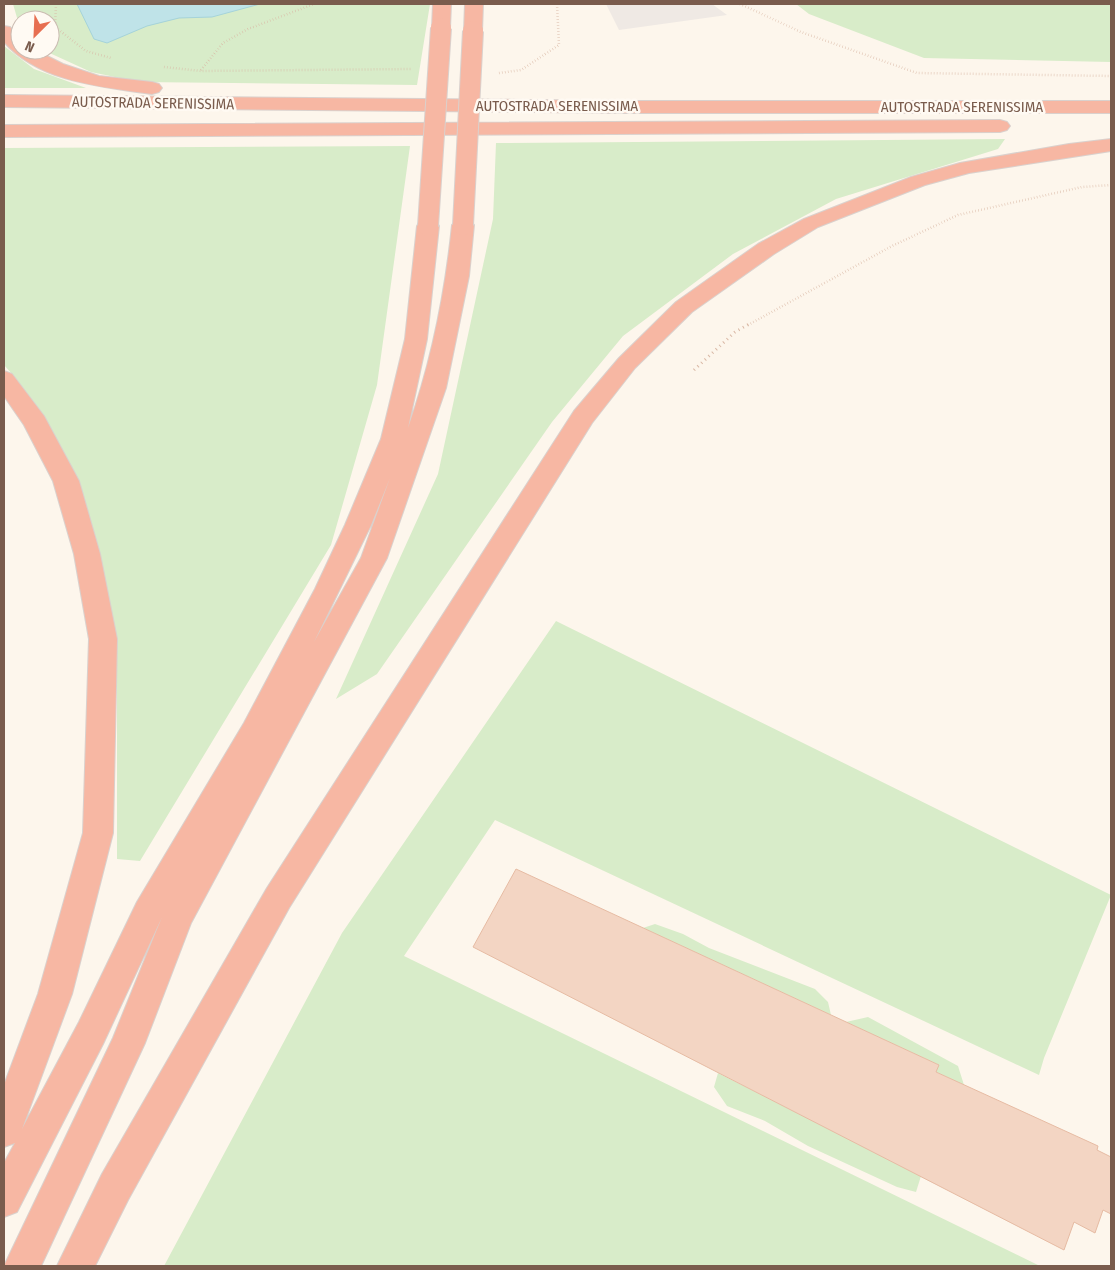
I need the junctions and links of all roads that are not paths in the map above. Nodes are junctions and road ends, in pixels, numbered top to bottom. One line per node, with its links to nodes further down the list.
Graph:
1 (442, 4): 12 (highway, bridge)
2 (474, 4): 13 (highway, bridge)
3 (41, 60): 5 (highway)
4 (4, 101): 5 (highway, AUTOSTRADA SERENISSIMA)
5 (628, 107): 6 (highway, AUTOSTRADA SERENISSIMA)
6 (1111, 108)
7 (1022, 126): 8 (highway, AUTOSTRADA SERENISSIMA)
8 (4, 132)
9 (1111, 145): 14 (highway)
10 (4, 379): 11 (highway)
11 (4, 1130)
12 (4, 1199)
13 (22, 1266)
14 (75, 1266)

